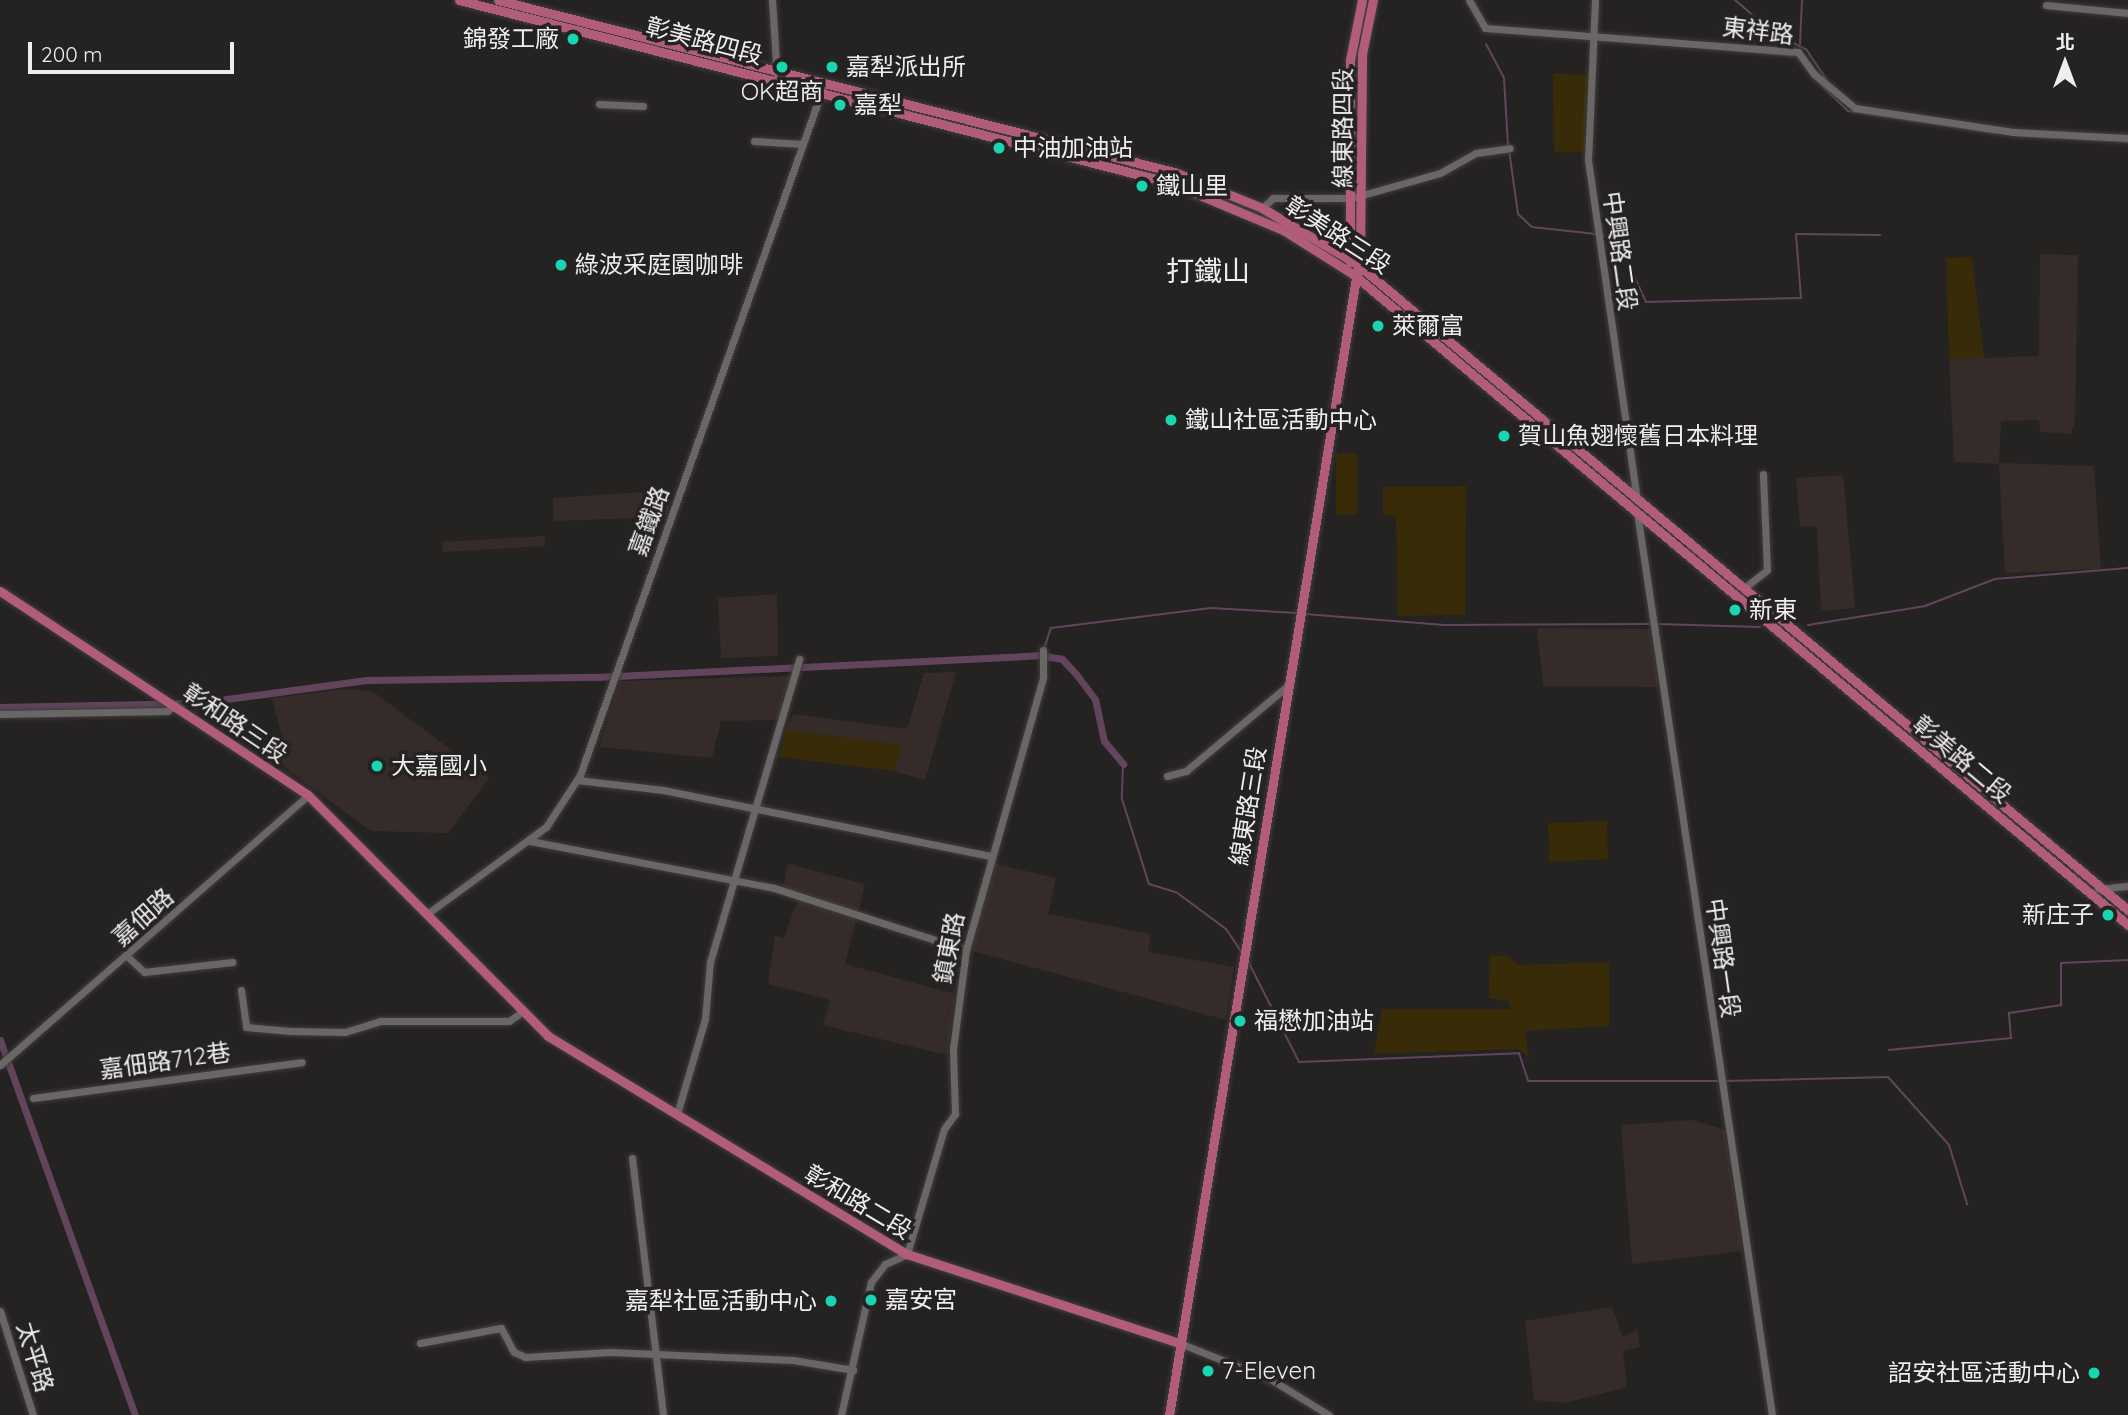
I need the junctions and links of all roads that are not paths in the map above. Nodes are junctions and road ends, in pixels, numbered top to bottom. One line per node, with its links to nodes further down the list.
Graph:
1 (460, 0): 11 (main road, 彰美路四段)
2 (498, 0): 11 (main road, 彰美路四段)
3 (772, 0): 11 (street)
4 (1362, 0): 19 (main road, 線東路四段)
5 (1373, 0): 19 (main road, 線東路四段)
6 (1469, 0): 10 (street, 東祥路)
7 (1595, 0): 10 (street, 中興路二段)
8 (2046, 5): 9 (street)
9 (2128, 13)
10 (1593, 32): 15 (street, 東祥路); 26 (street, 中興路二段)
11 (778, 75): 12 (main road, 彰美路三段)
12 (823, 87): 17 (street, 嘉鐵路); 20 (main road, 彰美路三段); 24 (main road, 彰美路三段)
13 (599, 104): 14 (street)
14 (643, 106)
15 (2128, 138)
16 (754, 141): 17 (street)
17 (802, 144): 38 (street, 嘉鐵路)
18 (1510, 148): 19 (street)
19 (1357, 197): 20 (street); 21 (main road, 線東路四段); 23 (main road, 線東路四段)
20 (1262, 208): 22 (main road, 彰美路三段)
21 (1350, 223): 22 (main road); 23 (main road, 線東路四段)
22 (1318, 241): 23 (main road, 彰美路三段)
23 (1353, 261): 24 (main road, 線東路四段); 26 (main road, 彰美路三段)
24 (1353, 274): 26 (main road, 彰美路三段); 33 (main road, 線東路三段)
25 (1763, 474): 27 (street)
26 (1637, 506): 27 (main road, 彰美路三段); 30 (main road, 彰美路三段); 71 (street, 中興路一段)
27 (1744, 588): 29 (main road, 彰美路三段)
28 (0, 591): 34 (main road, 彰和路三段)
29 (1780, 617): 36 (main road, 彰美路二段)
30 (1771, 624): 36 (main road, 彰美路二段)
31 (1043, 650): 42 (street, 鎮東路)
32 (799, 662): 40 (street)
33 (1286, 687): 37 (street); 63 (main road, 線東路三段)
34 (175, 705): 35 (street); 39 (main road, 彰和路三段)
35 (0, 714)
36 (1939, 758): 45 (main road, 彰美路二段); 46 (main road, 彰美路二段)
37 (1167, 776)
38 (577, 780): 40 (street); 41 (street, 嘉鐵路)
39 (308, 796): 48 (main road, 彰和路三段); 51 (street, 嘉佃路)
40 (759, 808): 42 (street); 43 (street)
41 (530, 841): 43 (street); 48 (street, 嘉鐵路)
42 (990, 856): 50 (street, 鎮東路)
43 (732, 881): 50 (street); 58 (street)
44 (2128, 886): 45 (street)
45 (2100, 887): 46 (street); 47 (main road, 彰美路二段)
46 (2093, 895): 49 (main road, 彰美路二段)
47 (2128, 910)
48 (427, 914): 54 (main road, 彰和路二段)
49 (2128, 925)
50 (966, 950): 60 (street, 鎮東路)
51 (128, 957): 52 (street); 56 (street, 嘉佃路)
52 (232, 962)
53 (241, 990): 54 (street)
54 (519, 1013): 58 (main road, 彰和路二段)
55 (302, 1062): 57 (street, 嘉佃路712巷)
56 (0, 1065)
57 (33, 1098)
58 (677, 1114): 60 (main road, 彰和路二段)
59 (632, 1158): 64 (street)
60 (907, 1254): 63 (main road, 彰和路二段); 65 (street)
61 (0, 1311): 66 (street, 太平路)
62 (420, 1343): 64 (street)
63 (1182, 1344): 69 (main road, 線東路三段); 70 (street, 彰和路二段)
64 (656, 1356): 65 (street); 67 (street)
65 (853, 1370): 68 (street)
66 (33, 1415)
67 (663, 1415)
68 (841, 1415)
69 (1169, 1415)
70 (1329, 1415)
71 (1772, 1415)

